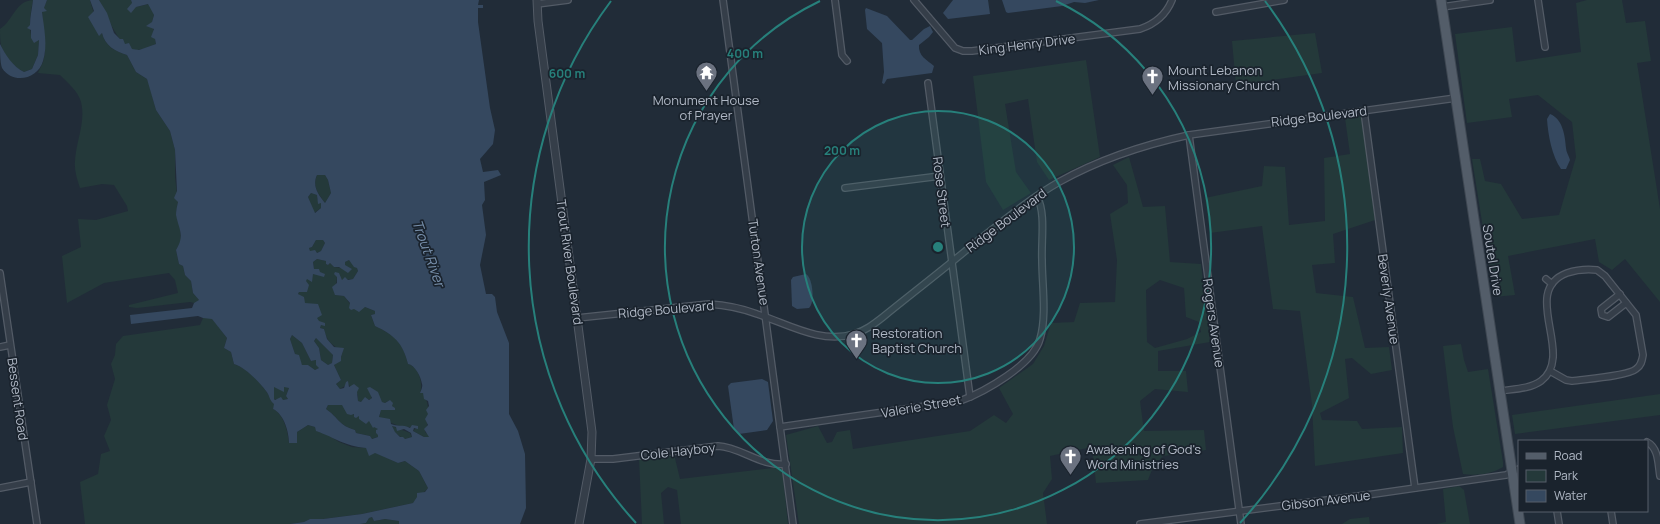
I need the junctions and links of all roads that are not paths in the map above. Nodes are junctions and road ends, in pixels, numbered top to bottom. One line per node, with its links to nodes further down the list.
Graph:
1 (568, 0): 9 (street)
2 (723, 0): 27 (street, Turton Avenue)
3 (835, 0): 13 (street)
4 (914, 0): 5 (street, King Henry Drive)
5 (1172, 0)
6 (1284, 0): 11 (street)
7 (1490, 0): 10 (street)
8 (1538, 0): 12 (street)
9 (537, 2): 28 (street, Trout River Boulevard)
10 (1441, 4): 15 (main road, Soutel Drive)
11 (1216, 12)
12 (1545, 47)
13 (847, 61)
14 (928, 83): 18 (street, Rose Street)
15 (1456, 98): 16 (street, Ridge Boulevard); 32 (main road, Soutel Drive)
16 (1364, 110): 17 (street, Ridge Boulevard); 42 (street, Beverly Avenue)
17 (1189, 135): 20 (street, Ridge Boulevard); 44 (street, Rogers Avenue)
18 (940, 176): 19 (street); 21 (street, Rose Street)
19 (845, 188)
20 (1036, 196): 21 (street, Ridge Boulevard); 33 (street, Valerie Street)
21 (952, 262): 27 (street, Ridge Boulevard); 33 (street, Rose Street)
22 (0, 273): 29 (street, Bessent Road)
23 (1546, 279): 24 (street)
24 (1552, 284): 25 (street); 31 (street)
25 (1620, 294): 26 (street); 26 (street)
26 (1626, 303): 31 (street)
27 (766, 317): 28 (street, Ridge Boulevard); 34 (street, Turton Avenue)
28 (577, 318): 36 (street, Trout River Boulevard)
29 (10, 345): 30 (street); 40 (street, Bessent Road)
30 (0, 346)
31 (1550, 371): 32 (street)
32 (1500, 391): 38 (main road, Soutel Drive)
33 (970, 397): 34 (street, Valerie Street)
34 (780, 427): 37 (street, Turton Avenue)
35 (1649, 443): 39 (street)
36 (591, 459): 37 (street, Cole Hayboy); 49 (street, Trout River Boulevard)
37 (786, 464): 50 (street, Turton Avenue)
38 (1515, 470): 42 (street, Gibson Avenue); 43 (main road, Soutel Drive)
39 (1660, 476)
40 (31, 482): 41 (street); 48 (street, Bessent Road)
41 (0, 488)
42 (1415, 488): 44 (street, Gibson Avenue)
43 (1518, 502)
44 (1240, 511): 51 (street, Gibson Avenue); 52 (street, Rogers Avenue)
45 (1519, 512): 53 (main road, Soutel Drive)
46 (1557, 512): 54 (street)
47 (1611, 512): 55 (street)
48 (37, 524)
49 (579, 524)
50 (793, 524)
51 (1140, 524)
52 (1241, 524)
53 (1520, 524)
54 (1559, 524)
55 (1613, 524)

